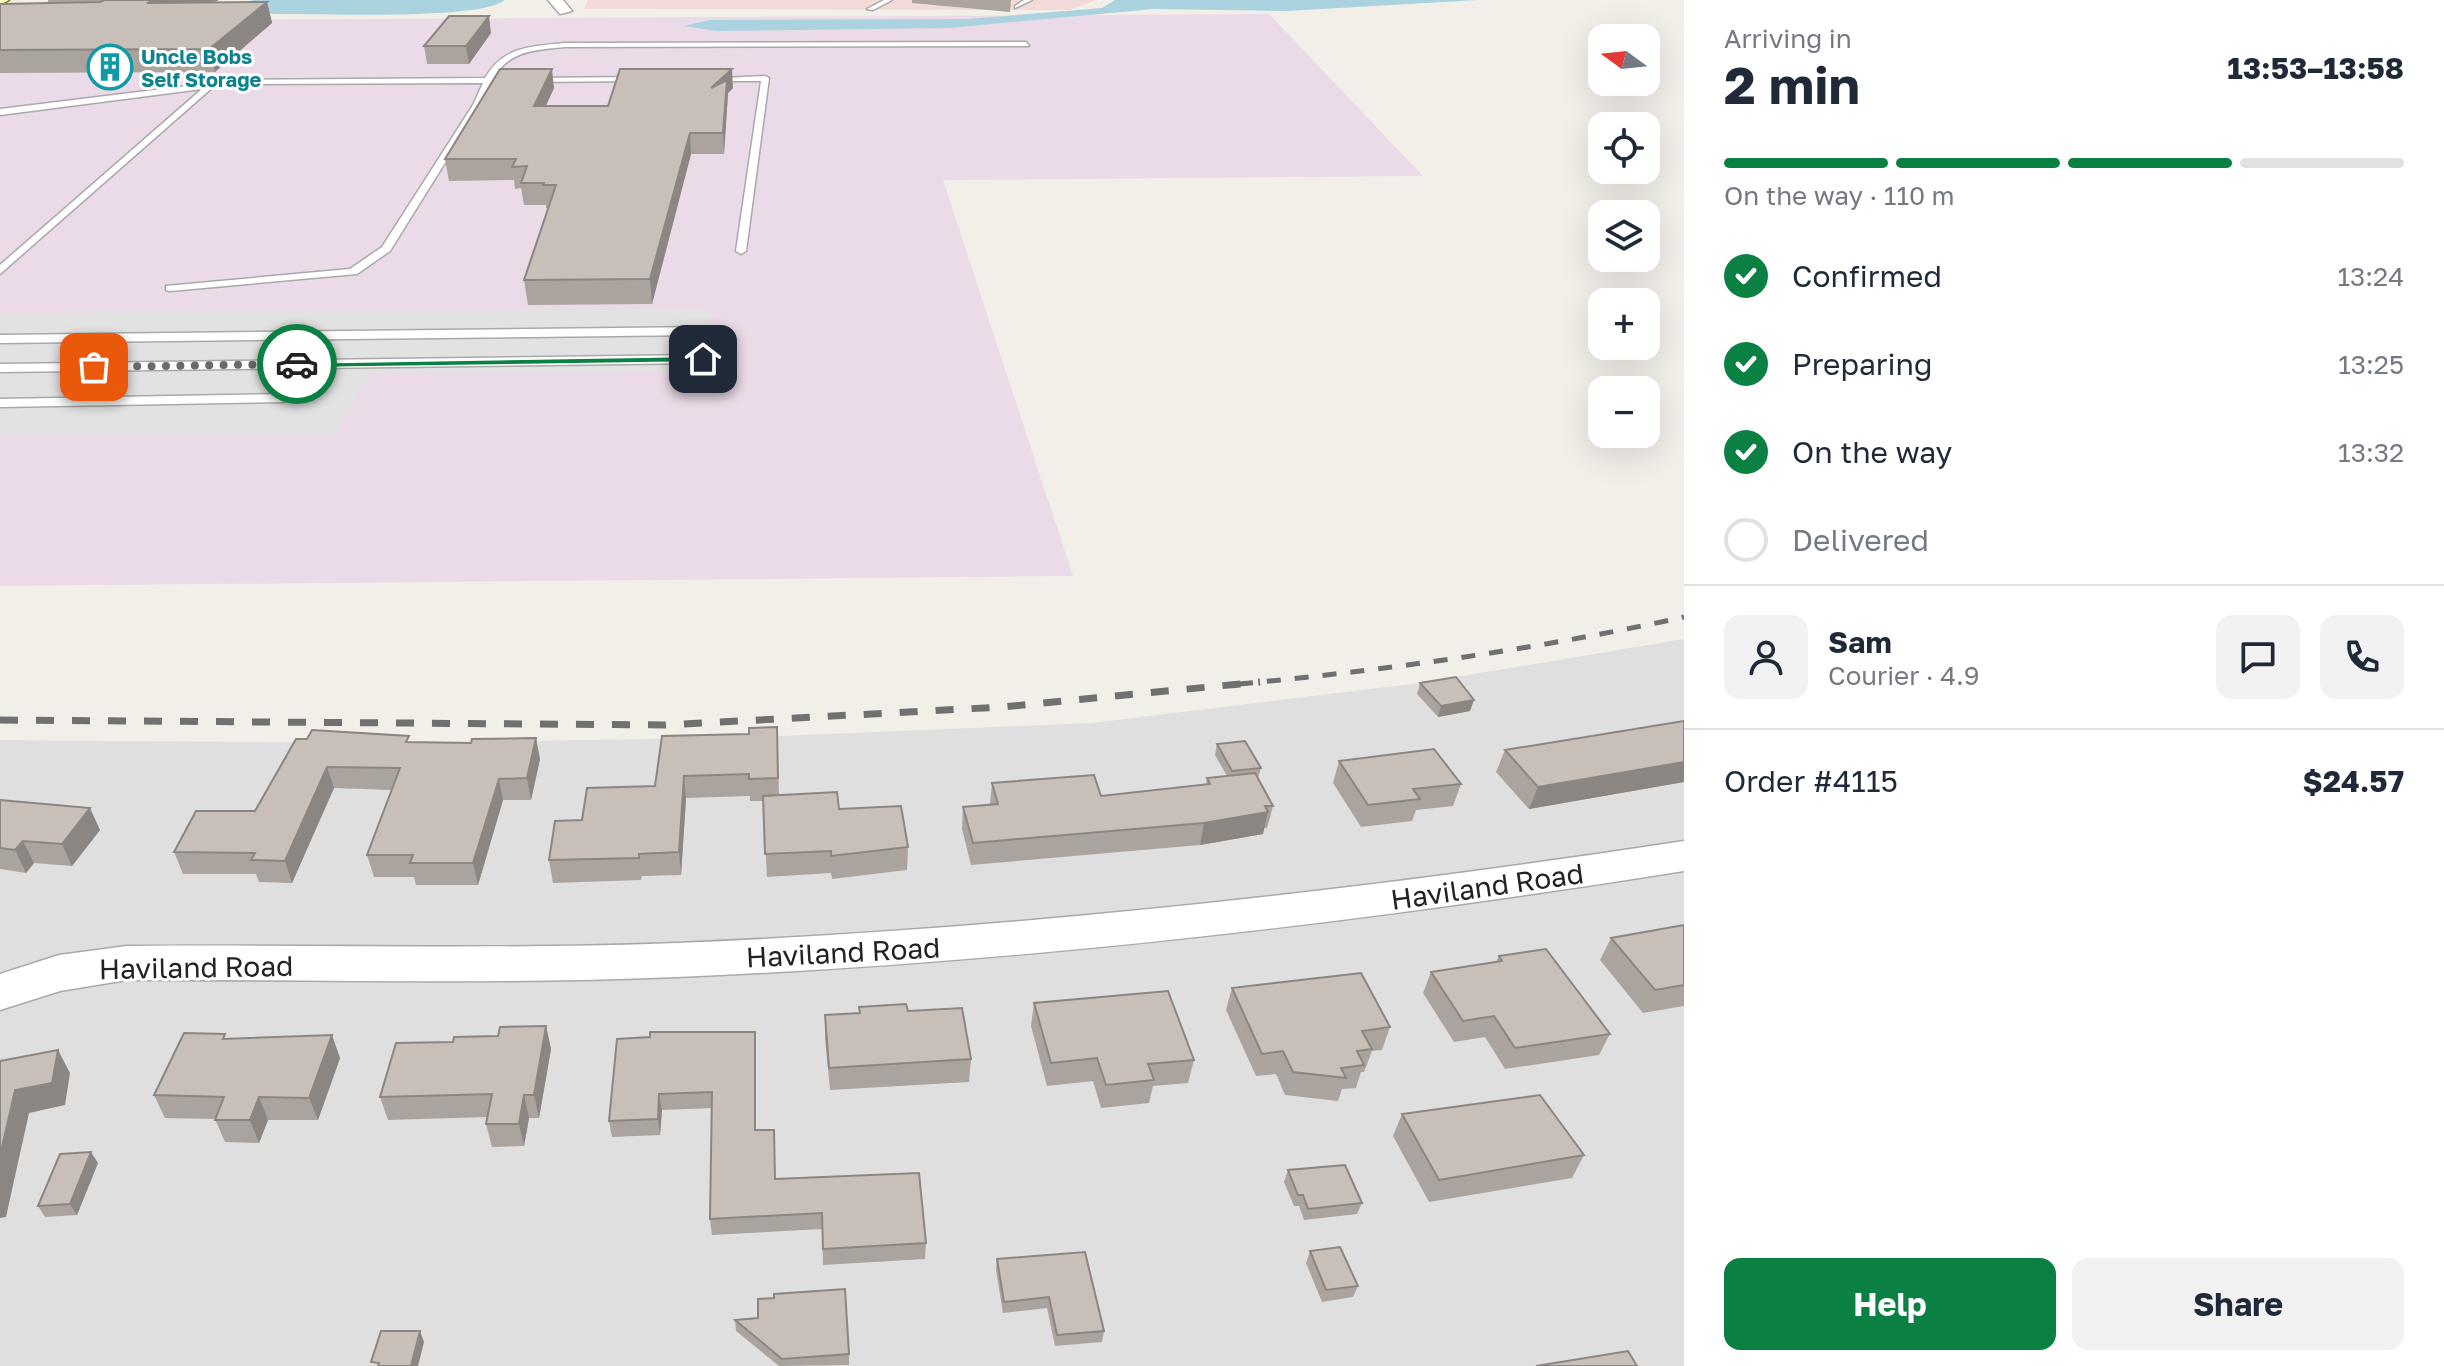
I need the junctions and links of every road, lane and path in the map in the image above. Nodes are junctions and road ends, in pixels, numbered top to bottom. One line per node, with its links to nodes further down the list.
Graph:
1 (889, 0): 4 (lane)
2 (1029, 0): 3 (lane)
3 (1017, 7)
4 (871, 9)
5 (1026, 44): 8 (lane)
6 (653, 79): 8 (lane)
7 (701, 79): 11 (lane)
8 (487, 80): 9 (lane); 13 (lane)
9 (212, 84): 10 (lane); 12 (lane)
10 (0, 112)
11 (741, 251)
12 (0, 271)
13 (170, 288)
14 (0, 339): 15 (lane)
15 (313, 364): 16 (lane); 17 (lane)
16 (0, 368)
17 (0, 403)
18 (1684, 856): 19 (street, Haviland Road)
19 (0, 992)

